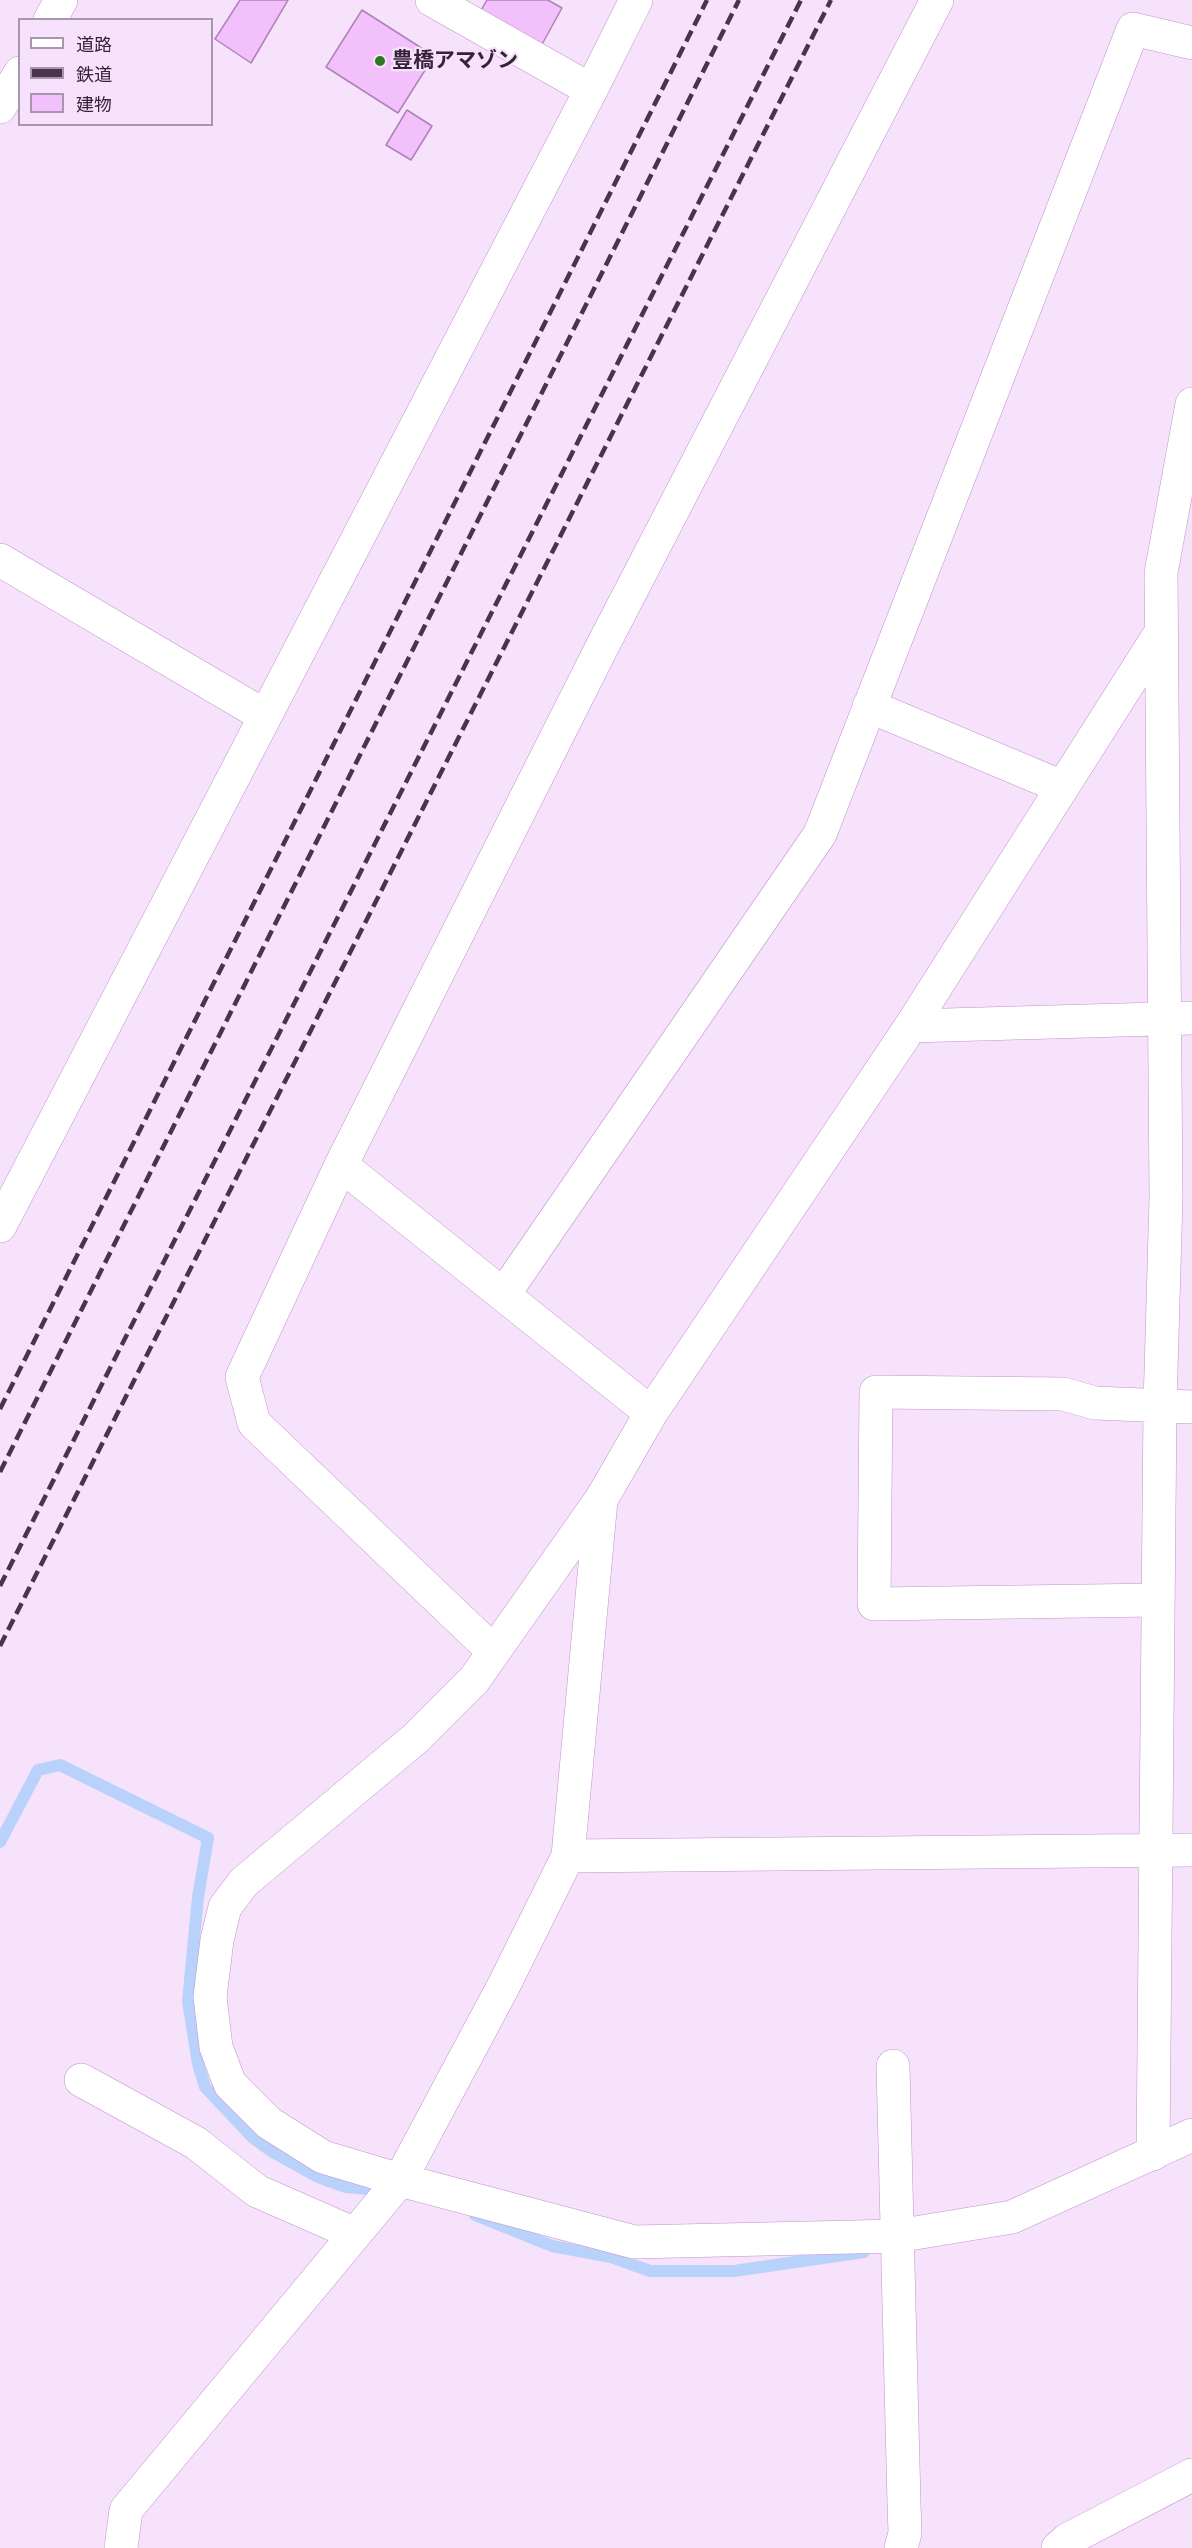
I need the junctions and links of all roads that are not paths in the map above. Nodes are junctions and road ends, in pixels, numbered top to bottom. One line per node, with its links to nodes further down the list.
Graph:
1 (61, 0): 5 (street)
2 (636, 0): 8 (street)
3 (937, 0): 18 (street)
4 (439, 2): 8 (street)
5 (51, 18)
6 (1192, 43): 13 (street)
7 (18, 76): 9 (street)
8 (591, 90): 14 (street)
9 (0, 107)
10 (1191, 420): 12 (street)
11 (2, 568): 14 (street)
12 (1161, 632): 15 (street); 16 (street)
13 (869, 706): 15 (street); 22 (street)
14 (265, 716): 19 (street)
15 (1062, 788): 17 (street)
16 (1178, 1018): 17 (street); 20 (street)
17 (911, 1026): 24 (street)
18 (341, 1165): 22 (street); 27 (street)
19 (9, 1184): 21 (street)
20 (1179, 1198): 23 (street)
21 (0, 1226)
22 (504, 1294): 24 (street)
23 (1176, 1407): 26 (street); 26 (street)
24 (651, 1413): 25 (street)
25 (602, 1498): 27 (street); 30 (street)
26 (1158, 1600): 28 (street)
27 (493, 1651): 35 (street)
28 (1155, 1850): 29 (street); 30 (street); 34 (street)
29 (1192, 1850)
30 (568, 1856): 35 (street)
31 (893, 2066): 37 (street)
32 (81, 2080): 36 (street)
33 (1192, 2135): 34 (street)
34 (1152, 2154): 37 (street)
35 (399, 2181): 36 (street); 37 (street)
36 (363, 2224): 39 (street)
37 (897, 2236): 40 (street)
38 (1192, 2475): 41 (street)
39 (121, 2548)
40 (901, 2548)
41 (1058, 2548)

